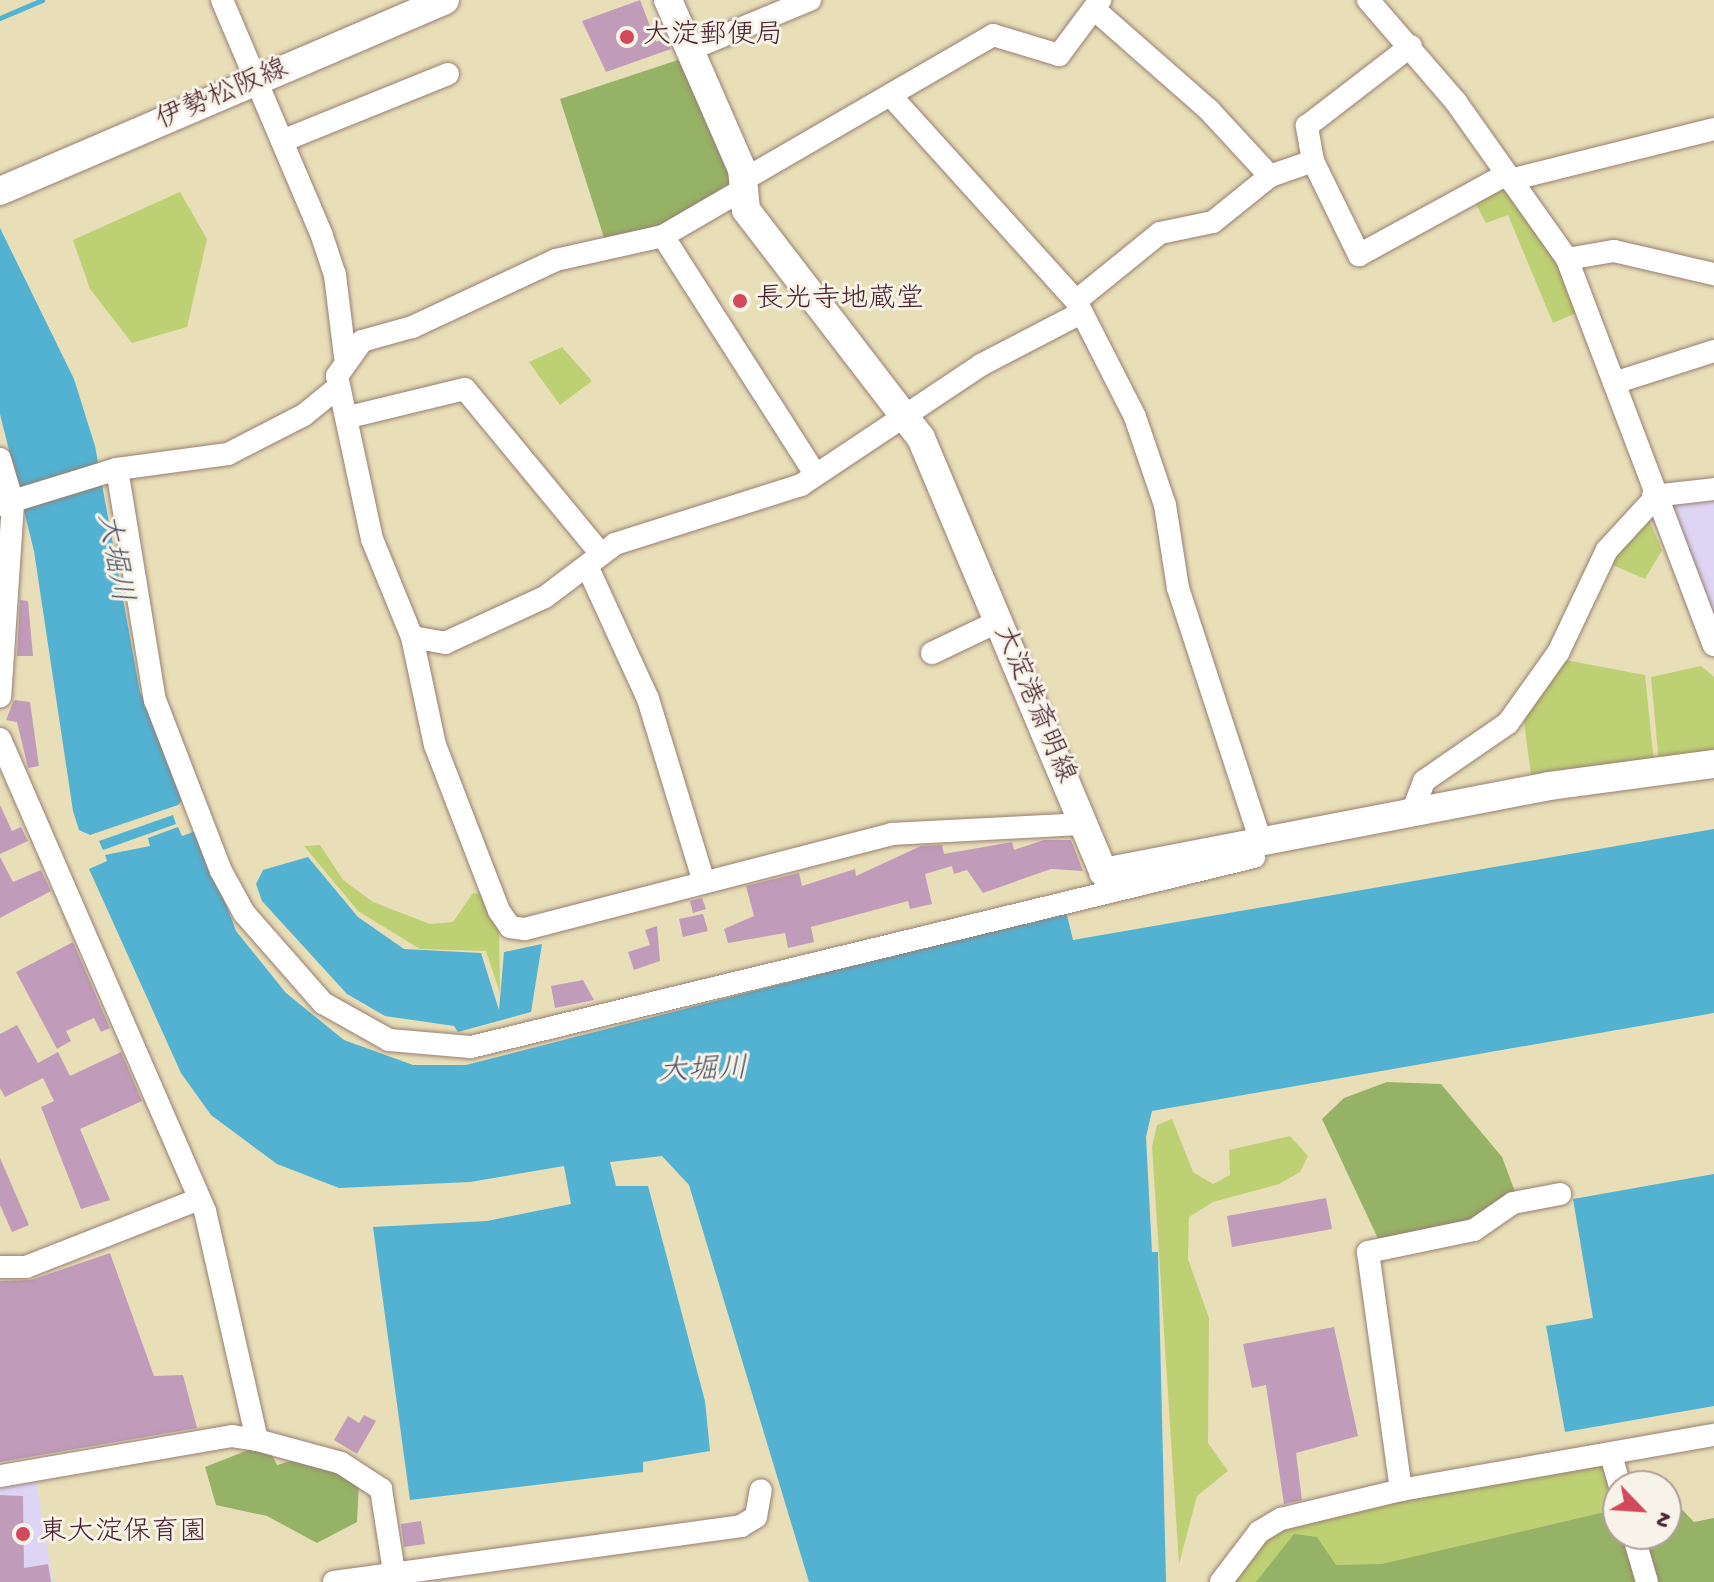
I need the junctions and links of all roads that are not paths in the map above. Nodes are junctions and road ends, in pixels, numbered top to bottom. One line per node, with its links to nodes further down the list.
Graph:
1 (222, 0): 10 (street)
2 (445, 0): 10 (main road, 伊勢松阪線)
3 (668, 0): 8 (main road, 大淀港斎明線)
4 (810, 0): 8 (street)
5 (1368, 0): 7 (street)
6 (1097, 4): 11 (street); 15 (street)
7 (1411, 46): 14 (street); 16 (street)
8 (689, 50): 17 (main road, 大淀港斎明線)
9 (448, 74): 13 (street)
10 (256, 82): 13 (street); 18 (main road, 伊勢松阪線)
11 (891, 96): 17 (street); 22 (street)
12 (1714, 129): 16 (street)
13 (282, 141): 24 (street)
14 (1313, 161): 15 (street); 16 (street)
15 (1270, 176): 22 (street)
16 (1507, 177): 20 (street)
17 (743, 184): 19 (street); 28 (main road, 大淀港斎明線)
18 (0, 191)
19 (663, 236): 24 (street); 31 (street)
20 (1567, 259): 21 (street); 25 (street)
21 (1714, 274)
22 (1078, 307): 28 (street); 45 (street)
23 (1714, 351): 25 (street)
24 (345, 356): 26 (street)
25 (1614, 383): 33 (street)
26 (337, 388): 27 (street); 30 (street)
27 (349, 417): 35 (street); 37 (street)
28 (908, 417): 31 (street); 36 (main road, 大淀港斎明線)
29 (0, 459): 34 (street)
30 (117, 469): 34 (street); 45 (street)
31 (815, 474): 35 (street)
32 (1714, 489): 33 (street)
33 (1654, 498): 38 (street); 43 (street)
34 (7, 504): 40 (street)
35 (595, 561): 37 (street); 46 (street)
36 (997, 622): 39 (street); 44 (main road, 大淀港斎明線)
37 (412, 637): 46 (street)
38 (1714, 645)
39 (932, 653)
40 (0, 697)
41 (0, 739): 48 (street)
42 (1714, 764): 43 (main road, 大淀港斎明線)
43 (1413, 810): 45 (main road, 大淀港斎明線)
44 (1084, 824): 45 (main road, 大淀港斎明線); 46 (street)
45 (1257, 848)
46 (704, 882)
47 (1560, 1194): 56 (street)
48 (197, 1200): 49 (street); 51 (street)
49 (0, 1267)
50 (1714, 1435): 52 (street)
51 (257, 1440): 54 (street); 58 (street)
52 (1611, 1455): 53 (street); 56 (street)
53 (1615, 1470)
54 (0, 1476)
55 (761, 1490): 58 (street)
56 (1401, 1490): 60 (street)
57 (1638, 1550): 61 (street)
58 (394, 1572): 59 (street)
59 (334, 1582)
60 (1221, 1582)
61 (1647, 1582)

